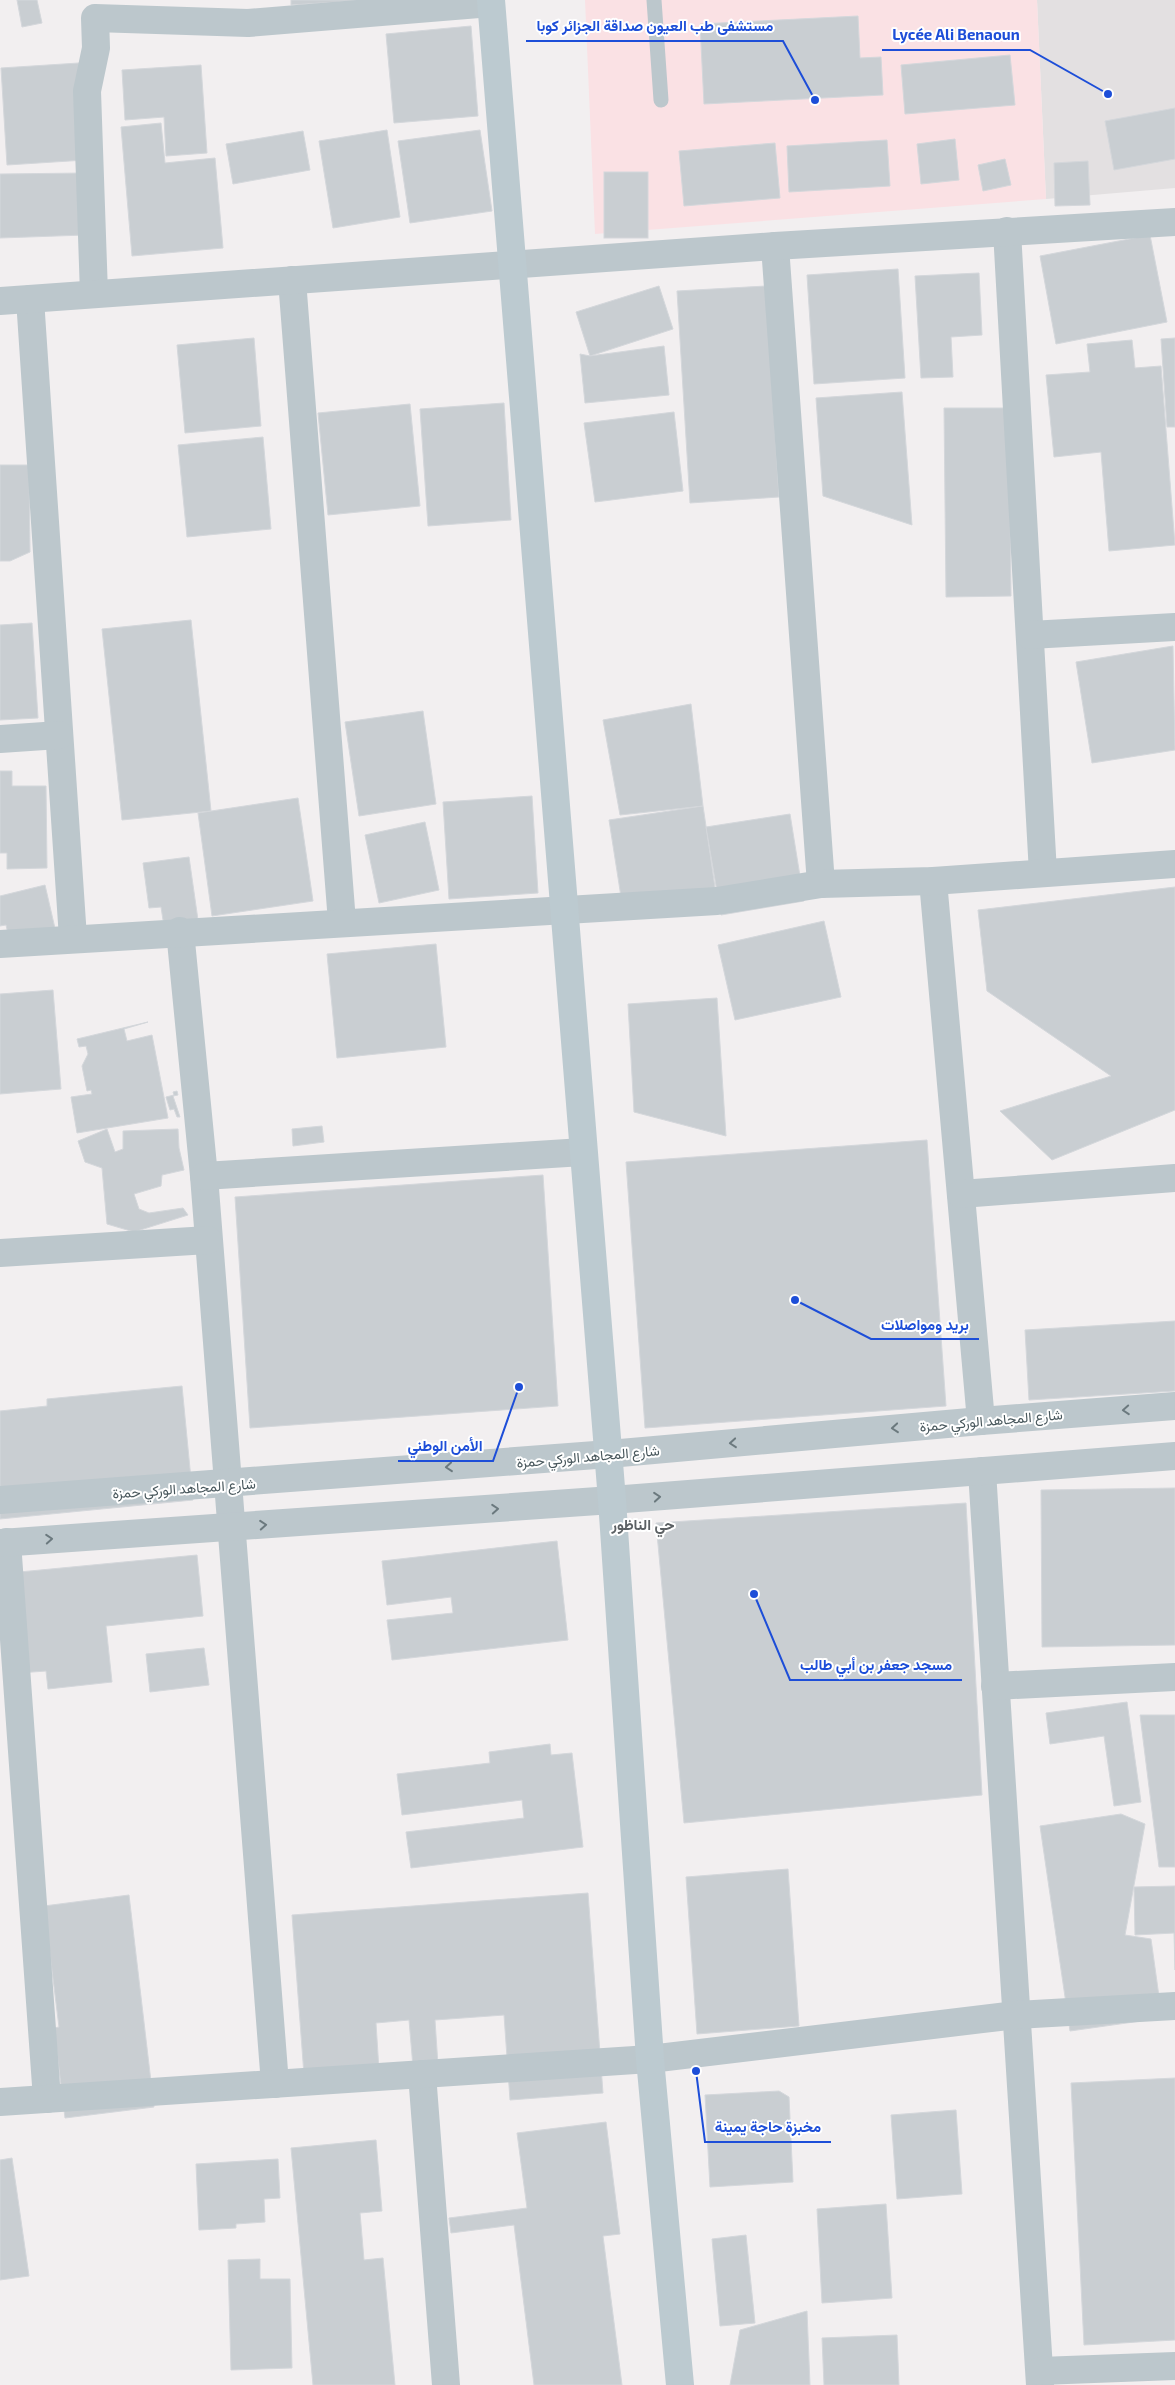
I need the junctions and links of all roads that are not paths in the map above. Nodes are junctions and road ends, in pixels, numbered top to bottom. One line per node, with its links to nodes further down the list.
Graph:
1 (654, 0): 4 (lane)
2 (491, 1): 3 (street); 8 (street)
3 (94, 9): 10 (street)
4 (661, 100)
5 (1175, 222): 6 (street)
6 (1007, 231): 7 (street); 14 (street)
7 (775, 246): 8 (street); 20 (street)
8 (513, 264): 9 (street); 21 (street)
9 (292, 280): 10 (street); 22 (street)
10 (94, 294): 11 (street)
11 (30, 299): 12 (street); 15 (street)
12 (0, 301)
13 (1175, 627): 14 (street)
14 (1030, 636): 18 (street)
15 (59, 734): 16 (street); 24 (street)
16 (0, 738)
17 (1175, 864): 18 (street)
18 (1043, 873): 19 (street)
19 (934, 881): 20 (street); 29 (street)
20 (821, 884): 21 (street)
21 (565, 910): 22 (street); 26 (street)
22 (342, 922): 23 (street)
23 (180, 931): 24 (street); 27 (street)
24 (73, 938): 25 (street)
25 (0, 944)
26 (583, 1152): 27 (street); 34 (street)
27 (204, 1176): 30 (street)
28 (1175, 1178): 29 (street)
29 (961, 1194): 33 (street)
30 (208, 1240): 31 (street); 37 (street)
31 (0, 1253)
32 (1175, 1406): 33 (street, شارع المجاهد الوركي حمزة, one-way to 33)
33 (980, 1421): 34 (street, شارع المجاهد الوركي حمزة, one-way to 34)
34 (609, 1454): 37 (street, شارع المجاهد الوركي حمزة, one-way to 37); 39 (street)
35 (1175, 1456): 36 (street)
36 (982, 1471): 39 (street, one-way to 36); 43 (street)
37 (226, 1485): 38 (street, شارع المجاهد الوركي حمزة); 40 (street)
38 (0, 1500)
39 (612, 1500): 40 (street, one-way to 39); 46 (street)
40 (230, 1527): 41 (street, one-way to 40); 48 (street)
41 (3, 1542): 49 (street)
42 (1175, 1676): 43 (street)
43 (996, 1686): 45 (street)
44 (1175, 2006): 45 (street)
45 (1016, 2014): 46 (street); 52 (street)
46 (650, 2059): 47 (street); 54 (street)
47 (422, 2074): 48 (street); 53 (street)
48 (275, 2084): 49 (street)
49 (47, 2099): 50 (street)
50 (0, 2102)
51 (1175, 2366): 52 (street)
52 (1040, 2378)
53 (446, 2385)
54 (680, 2385)

